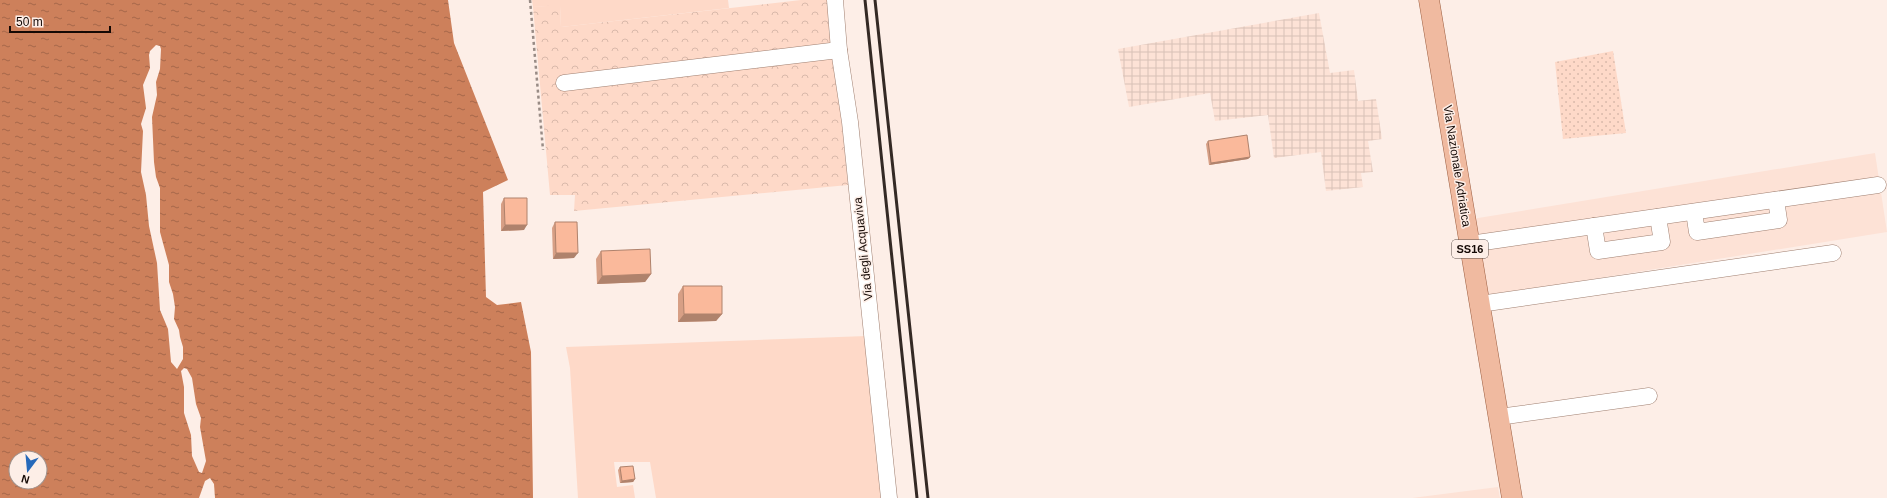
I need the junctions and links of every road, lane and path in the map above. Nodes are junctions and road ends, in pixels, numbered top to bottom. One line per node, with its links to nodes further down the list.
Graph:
1 (530, 0): 6 (path)
2 (835, 0): 4 (street, Via degli Acquaviva)
3 (1429, 0): 10 (main road, Via Nazionale Adriatica / SS16)
4 (839, 50): 5 (street); 15 (street, Via degli Acquaviva)
5 (564, 84)
6 (543, 150)
7 (1878, 185): 8 (street)
8 (1658, 217): 9 (street); 9 (street)
9 (1594, 226): 10 (street)
10 (1470, 244): 12 (main road, Via Nazionale Adriatica / SS16)
11 (1833, 253): 12 (street)
12 (1480, 304): 14 (main road, Via Nazionale Adriatica / SS16)
13 (1649, 396): 14 (street)
14 (1499, 418): 16 (main road, Via Nazionale Adriatica / SS16)
15 (888, 498)
16 (1512, 498)

